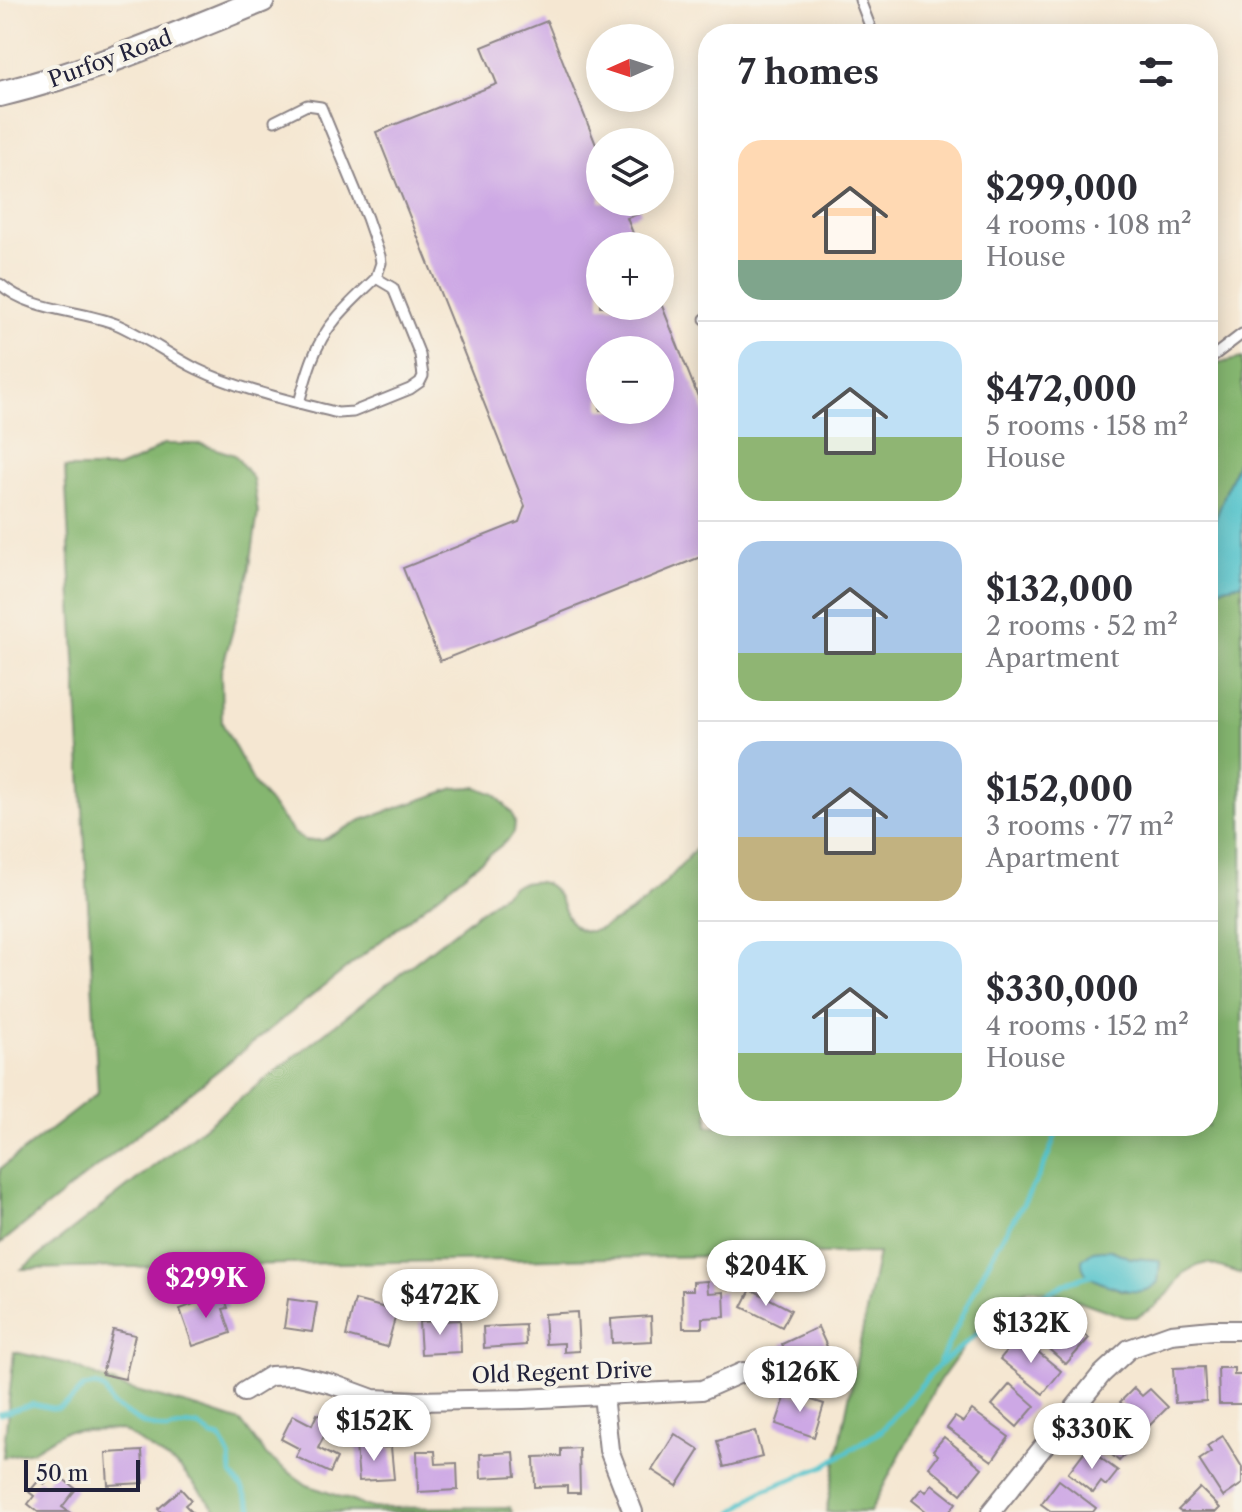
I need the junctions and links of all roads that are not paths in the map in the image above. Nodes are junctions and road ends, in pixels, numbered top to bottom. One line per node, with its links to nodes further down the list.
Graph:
1 (262, 0): 4 (street, Purfoy Road)
2 (860, 0): 3 (lane)
3 (869, 24)
4 (0, 94)
5 (275, 121): 6 (lane)
6 (376, 278): 10 (lane); 10 (lane)
7 (0, 284): 10 (lane)
8 (1242, 334): 9 (lane)
9 (1218, 352)
10 (299, 403)
11 (1242, 1330): 16 (street)
12 (743, 1372): 14 (street, Old Regent Drive)
13 (244, 1392): 14 (street, Old Regent Drive)
14 (603, 1395): 15 (street)
15 (633, 1512)
16 (991, 1512)

